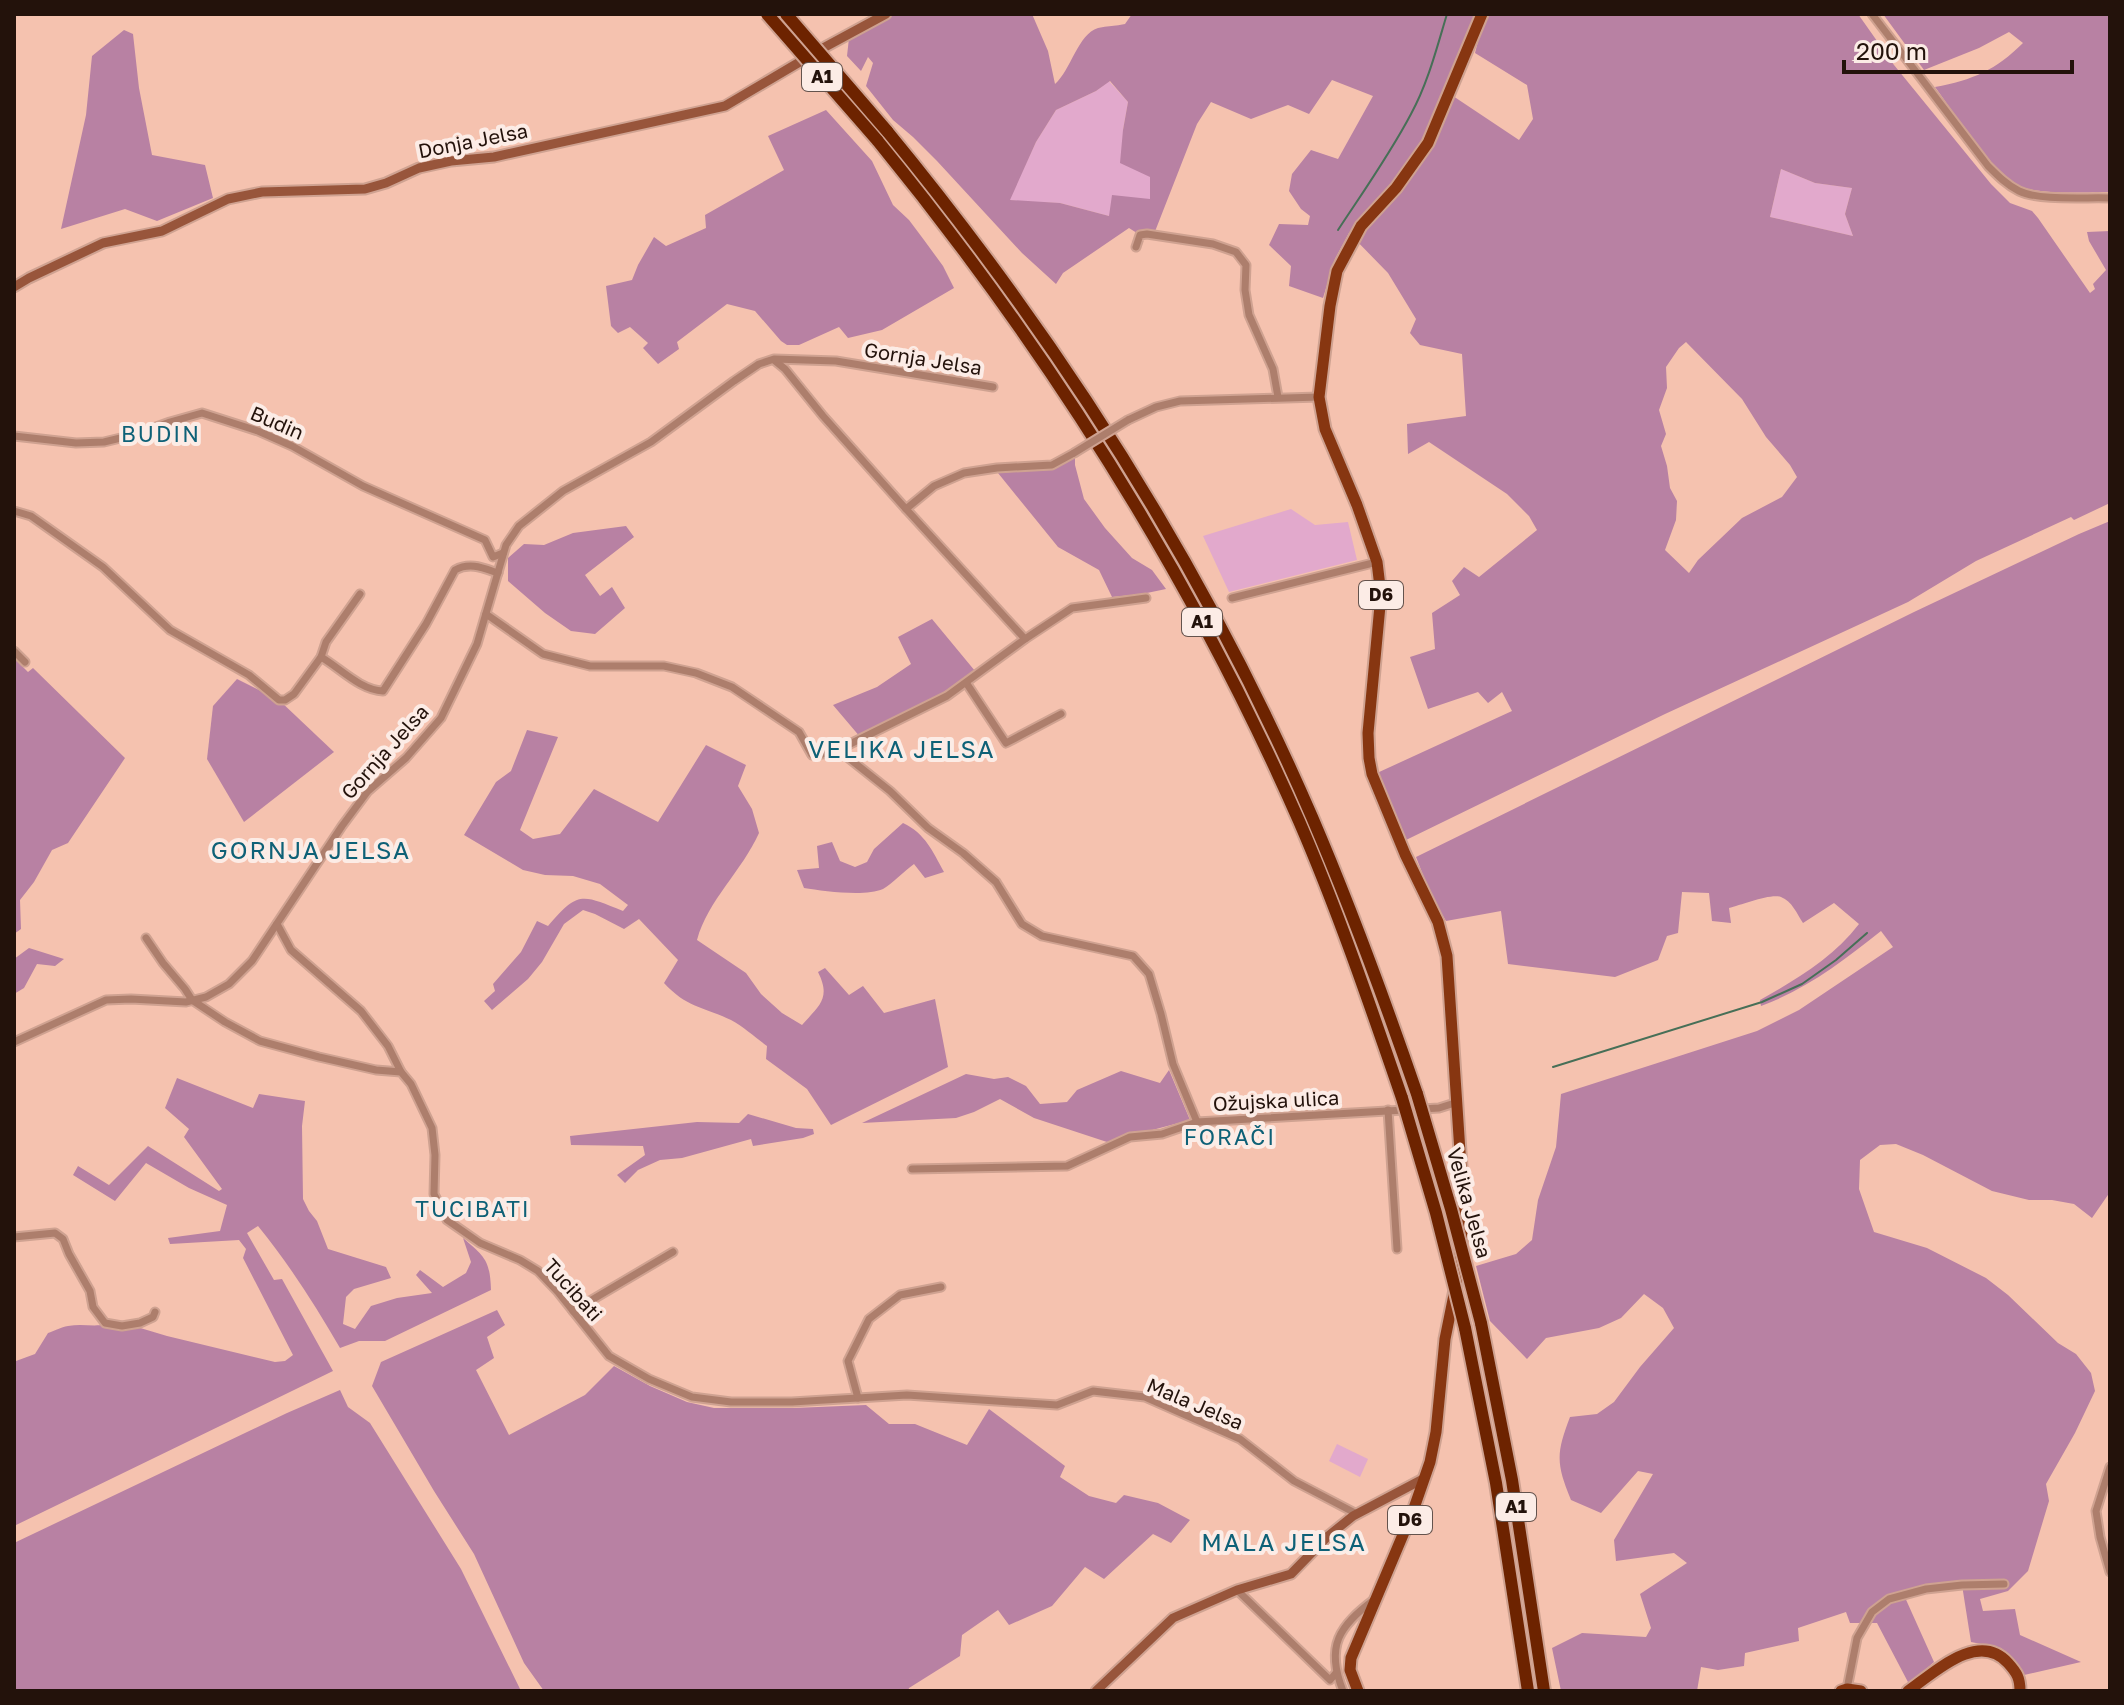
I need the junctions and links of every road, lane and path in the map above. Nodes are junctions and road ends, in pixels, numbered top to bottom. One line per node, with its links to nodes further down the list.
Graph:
1 (767, 14): 59 (highway, Velika Jelsa / A1, bridge)
2 (786, 14): 60 (highway, Velika Jelsa / A1, bridge)
3 (886, 14): 8 (main road, Donja Jelsa)
4 (1482, 14): 12 (main road, D6)
5 (1872, 14): 6 (street)
6 (2110, 198)
7 (1136, 247): 11 (street)
8 (14, 287)
9 (774, 359): 10 (street, Gornja Jelsa); 14 (street); 16 (street, Gornja Jelsa)
10 (993, 387)
11 (1278, 397): 12 (street); 14 (street, bridge)
12 (1319, 397): 17 (main road, D6)
13 (14, 436): 16 (street, Budin)
14 (906, 509): 23 (street)
15 (14, 511): 25 (street)
16 (503, 553): 18 (street, Gornja Jelsa)
17 (1377, 562): 21 (street); 35 (main road, D6)
18 (498, 573): 22 (street, Gornja Jelsa); 25 (street)
19 (360, 594): 25 (street)
20 (1146, 598): 23 (street)
21 (1232, 598)
22 (486, 614): 29 (street); 30 (street, Gornja Jelsa)
23 (1025, 639): 27 (street)
24 (14, 651): 26 (street)
25 (321, 657)
26 (25, 662)
27 (967, 684): 28 (street); 29 (street)
28 (1061, 714)
29 (841, 752): 37 (street)
30 (277, 924): 32 (street, Gornja Jelsa); 34 (street, Tucibati)
31 (146, 938): 32 (street)
32 (192, 1000): 33 (street, Gornja Jelsa); 34 (street)
33 (14, 1042)
34 (401, 1072): 43 (street, Tucibati)
35 (1458, 1102): 36 (street, Ožujska ulica); 48 (main road, D6)
36 (1388, 1110): 37 (street, Ožujska ulica); 40 (street)
37 (1197, 1122): 38 (street, Ožujska ulica)
38 (912, 1169)
39 (14, 1237): 44 (street)
40 (1397, 1249)
41 (673, 1252): 43 (street)
42 (941, 1287): 46 (street)
43 (573, 1311): 46 (street, Tucibati)
44 (155, 1312)
45 (907, 1395): 46 (street, Tucibati); 49 (street, Mala Jelsa)
46 (858, 1398)
47 (2110, 1467): 50 (street)
48 (1423, 1479): 49 (main road); 53 (main road, D6)
49 (1357, 1514): 52 (main road)
50 (2110, 1572)
51 (2004, 1584): 55 (street)
52 (1237, 1590): 54 (street); 56 (main road)
53 (1378, 1596): 54 (street); 58 (main road, D6)
54 (1336, 1673): 57 (street)
55 (1844, 1690): 61 (main road)
56 (1096, 1691)
57 (1343, 1691)
58 (1358, 1691)
59 (1528, 1691)
60 (1544, 1691)
61 (1861, 1691)
62 (1908, 1691): 63 (main road)
63 (2020, 1691)

